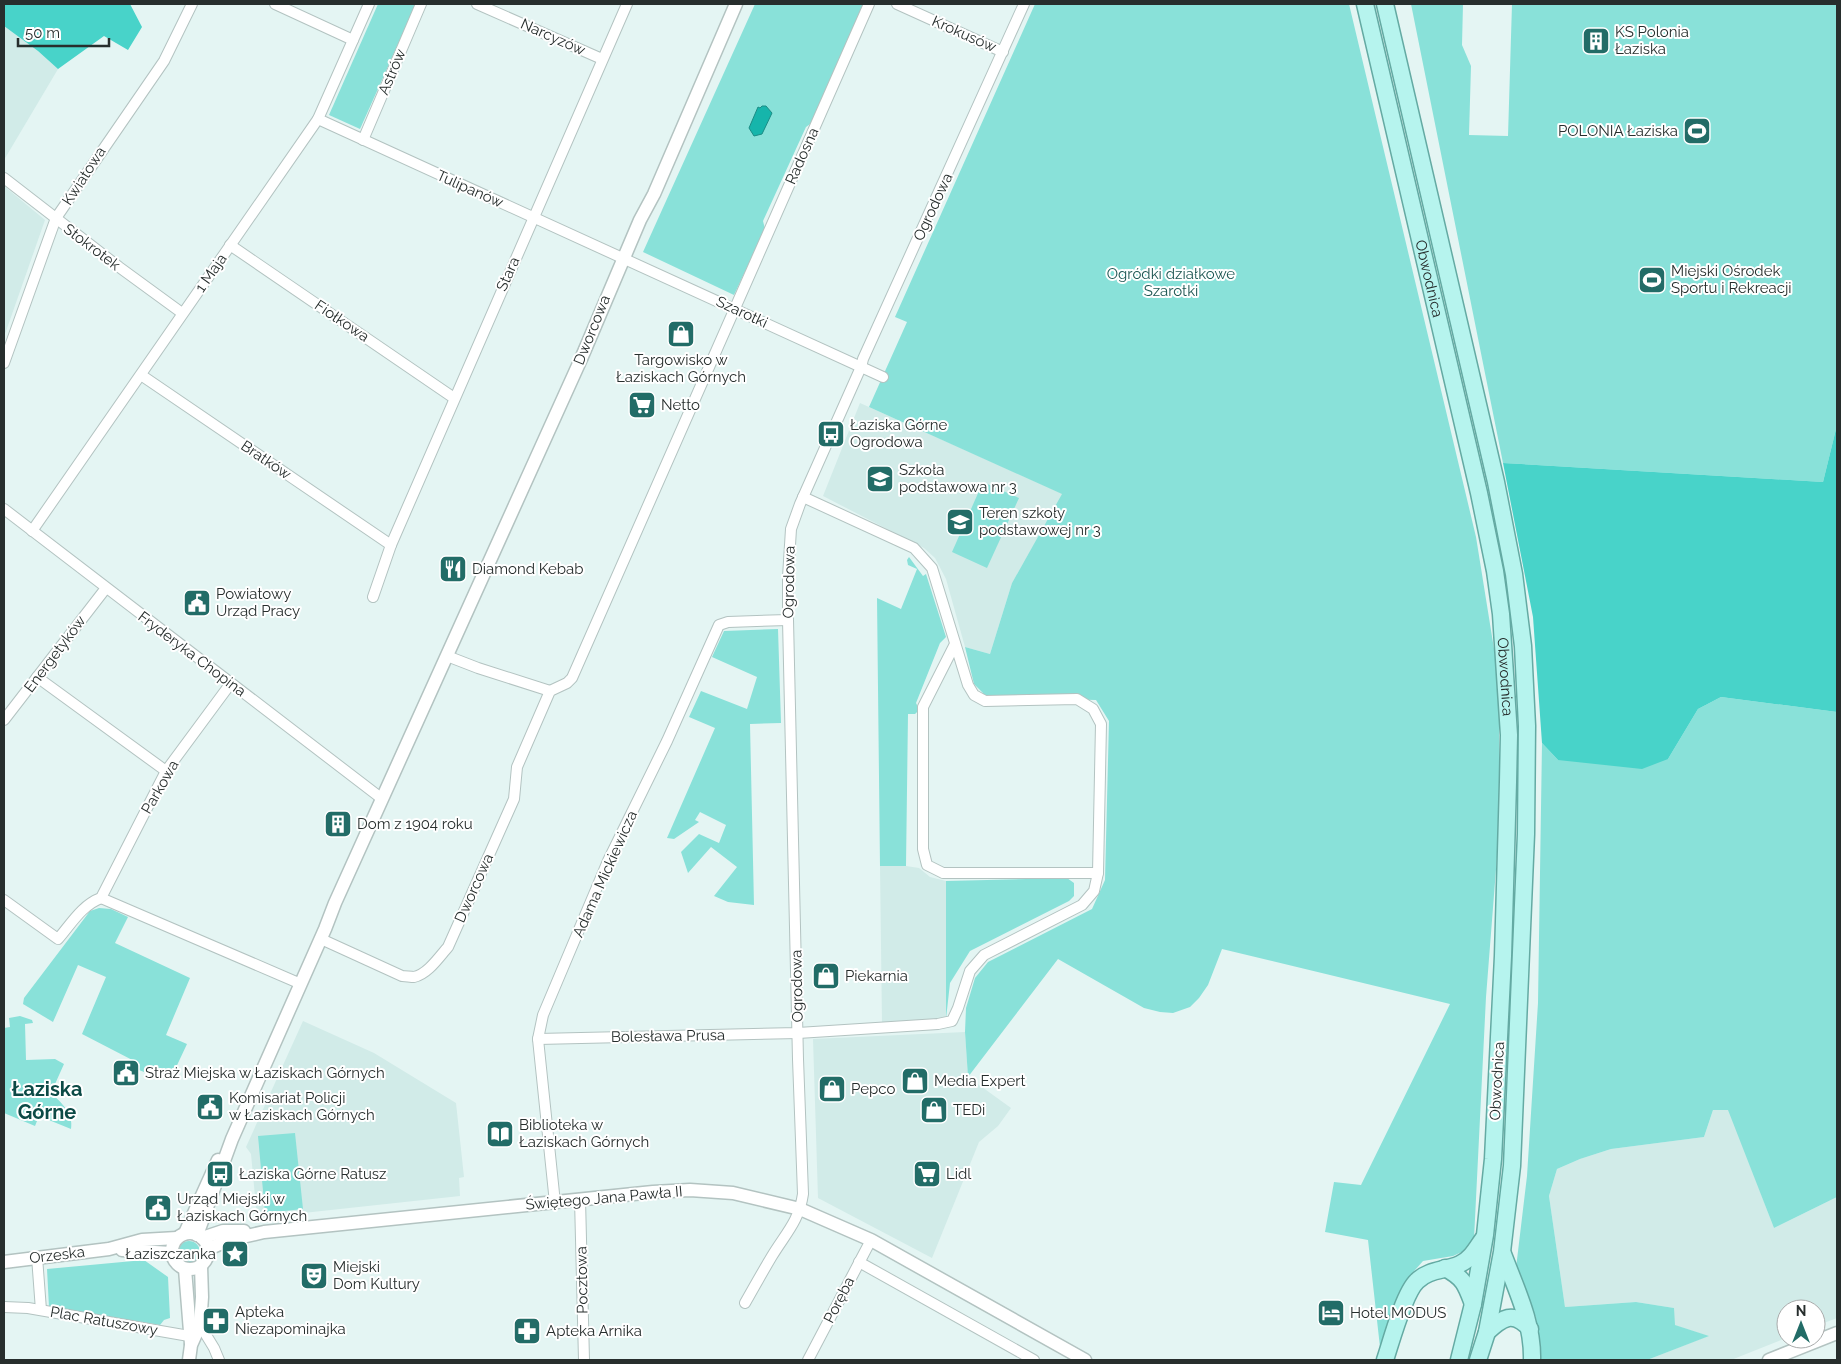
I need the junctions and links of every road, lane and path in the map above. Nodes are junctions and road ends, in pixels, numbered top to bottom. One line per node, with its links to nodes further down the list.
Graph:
1 (192, 4): 19 (street, Kwiatowa)
2 (275, 4): 13 (street)
3 (369, 4): 13 (street, 1 Maja)
4 (421, 4): 17 (street, Astrów)
5 (477, 4): 15 (street, Narcyzów)
6 (627, 4): 15 (street, Stara)
7 (736, 4): 22 (street, Dworcowa)
8 (869, 4): 23 (street, Radosna)
9 (897, 4): 14 (street, Krokusów)
10 (1024, 4): 14 (street, Ogrodowa)
11 (1365, 4): 59 (main road, Obwodnica)
12 (1385, 4): 64 (main road, Obwodnica)
13 (353, 40): 16 (street, 1 Maja)
14 (1003, 52): 26 (street, Ogrodowa)
15 (602, 59): 20 (street, Stara)
16 (318, 119): 17 (street, Tulipanów); 21 (street, 1 Maja)
17 (363, 140): 20 (street, Tulipanów)
18 (4, 178): 19 (street, Stokrotek)
19 (56, 218): 24 (street, Stokrotek); 25 (street, Kwiatowa)
20 (533, 218): 22 (street, Tulipanów); 29 (street, Stara)
21 (230, 245): 24 (street, 1 Maja); 29 (street, Fiołkowa)
22 (623, 258): 23 (street, Szarotki); 38 (street, Dworcowa)
23 (735, 308): 26 (street, Szarotki); 41 (street)
24 (182, 313): 27 (street, 1 Maja)
25 (4, 363)
26 (861, 367): 28 (street, Szarotki); 30 (street, Ogrodowa)
27 (140, 375): 32 (street, 1 Maja); 33 (street, Bratków)
28 (883, 377)
29 (454, 398): 33 (street, Stara)
30 (803, 498): 36 (street, Ogrodowa); 37 (street)
31 (4, 509): 32 (street, Fryderyka Chopina)
32 (32, 531): 34 (street, Fryderyka Chopina)
33 (391, 545): 35 (street, Stara)
34 (106, 588): 39 (street, Energetyków); 40 (street, Fryderyka Chopina)
35 (373, 597)
36 (788, 620): 50 (street, Ogrodowa); 51 (street, Adama Mickiewicza)
37 (955, 644): 45 (street); 45 (street)
38 (447, 656): 41 (street); 44 (street, Dworcowa)
39 (37, 677): 42 (street, Energetyków); 43 (street)
40 (231, 683): 43 (street, Parkowa); 44 (street, Fryderyka Chopina)
41 (550, 691): 48 (street, Dworcowa)
42 (4, 720)
43 (166, 771): 46 (street, Parkowa)
44 (381, 798): 48 (street, Dworcowa)
45 (1098, 874): 50 (street, Bolesława Prusa)
46 (101, 898): 47 (street, Parkowa); 49 (street)
47 (4, 900)
48 (321, 939): 49 (street, Dworcowa)
49 (301, 984): 52 (street, Dworcowa)
50 (798, 1033): 51 (street, Bolesława Prusa); 55 (street, Ogrodowa)
51 (538, 1039): 54 (street, Adama Mickiewicza)
52 (232, 1139): 56 (street, Dworcowa); 60 (street, Dworcowa)
53 (580, 1199): 54 (street, Świętego Jana Pawła II); 55 (street, Świętego Jana Pawła II); 83 (street, Pocztowa)
54 (554, 1203): 58 (street, Świętego Jana Pawła II)
55 (800, 1209): 61 (street, Świętego Jana Pawła II); 72 (street)
56 (207, 1211): 57 (street); 60 (street, Dworcowa)
57 (223, 1231): 58 (street, Świętego Jana Pawła II); 60 (street, Świętego Jana Pawła II)
58 (264, 1232): 63 (street, Świętego Jana Pawła II)
59 (1485, 1235): 70 (main road); 73 (main road, Obwodnica)
60 (190, 1236): 62 (street, Orzeska); 63 (street); 65 (street)
61 (871, 1240): 68 (street, Poręba); 86 (street, Świętego Jana Pawła II)
62 (109, 1249): 65 (street, Orzeska); 66 (street, Orzeska)
63 (208, 1250): 69 (street)
64 (1502, 1252): 77 (main road); 78 (main road, Obwodnica)
65 (171, 1253): 71 (street)
66 (37, 1257): 67 (street, Orzeska); 75 (street, Plac Ratuszowy)
67 (4, 1262)
68 (859, 1262): 84 (street, Poręba); 85 (street)
69 (201, 1266): 71 (street); 76 (street)
70 (1445, 1268): 73 (main road); 87 (main road)
71 (185, 1269): 80 (street)
72 (745, 1303)
73 (1473, 1304): 88 (main road, Obwodnica)
74 (4, 1307): 75 (street)
75 (41, 1310): 80 (street, Plac Ratuszowy)
76 (200, 1325): 80 (street); 82 (street)
77 (1530, 1329): 78 (main road); 90 (main road)
78 (1487, 1332): 89 (main road, Obwodnica)
79 (1837, 1333): 91 (street)
80 (190, 1341): 81 (street)
81 (189, 1360)
82 (219, 1360)
83 (584, 1360)
84 (808, 1360)
85 (1034, 1360)
86 (1085, 1360)
87 (1385, 1360)
88 (1459, 1360)
89 (1478, 1360)
90 (1532, 1360)
91 (1769, 1360)

